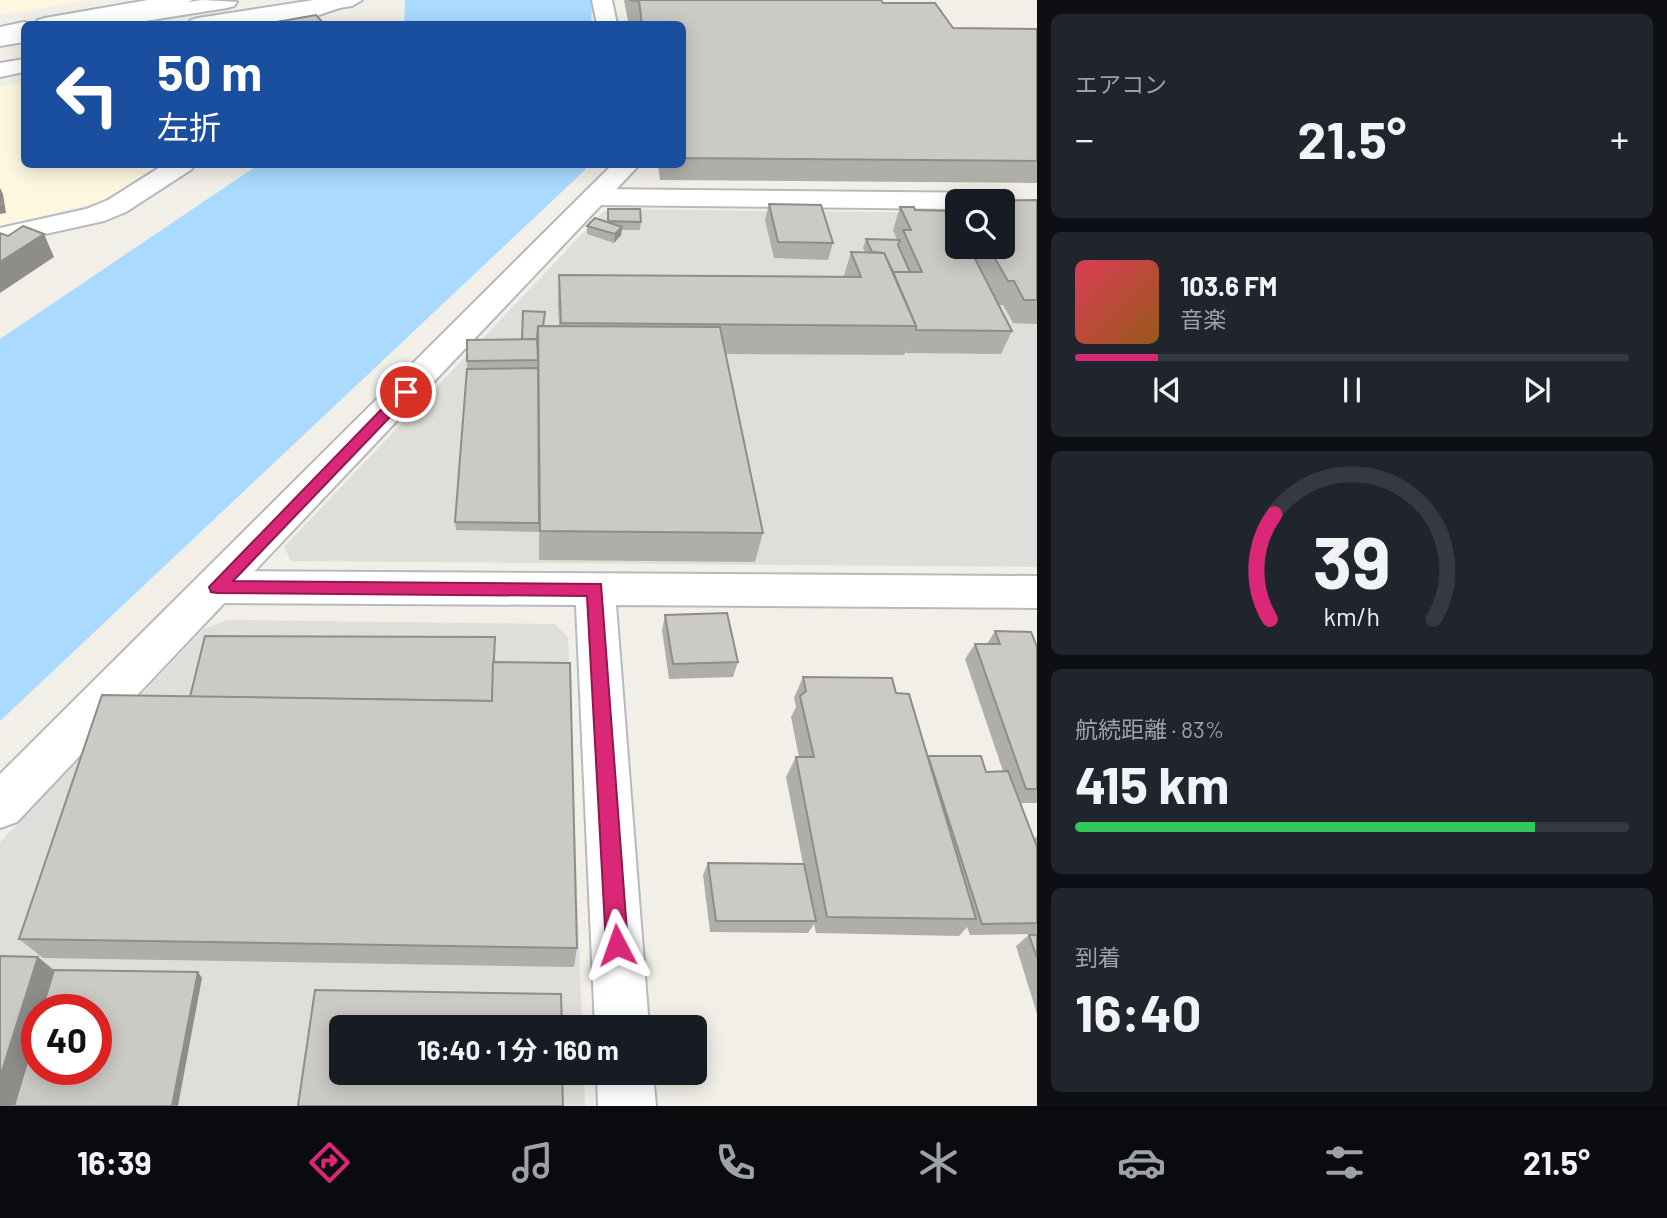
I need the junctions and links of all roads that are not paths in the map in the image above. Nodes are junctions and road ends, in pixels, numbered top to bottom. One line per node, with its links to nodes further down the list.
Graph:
1 (182, 0): 5 (street)
2 (237, 0): 6 (street)
3 (603, 0): 10 (street)
4 (342, 1): 7 (street); 8 (street); 9 (street)
5 (62, 21)
6 (109, 21)
7 (217, 21)
8 (281, 21)
9 (340, 21)
10 (606, 21)
11 (21, 29): 12 (street)
12 (0, 33)
13 (21, 36): 14 (street)
14 (0, 40)
15 (21, 54): 16 (street)
16 (0, 58)
17 (21, 66): 18 (street)
18 (0, 70)
19 (177, 168): 23 (street)
20 (624, 168): 21 (street)
21 (595, 197): 22 (street); 24 (street)
22 (945, 200)
23 (0, 236)
24 (217, 587): 25 (street); 27 (street)
25 (595, 589): 26 (street); 28 (street)
26 (1037, 592)
27 (0, 806)
28 (621, 1015)
29 (626, 1085): 30 (street)
30 (627, 1106)

